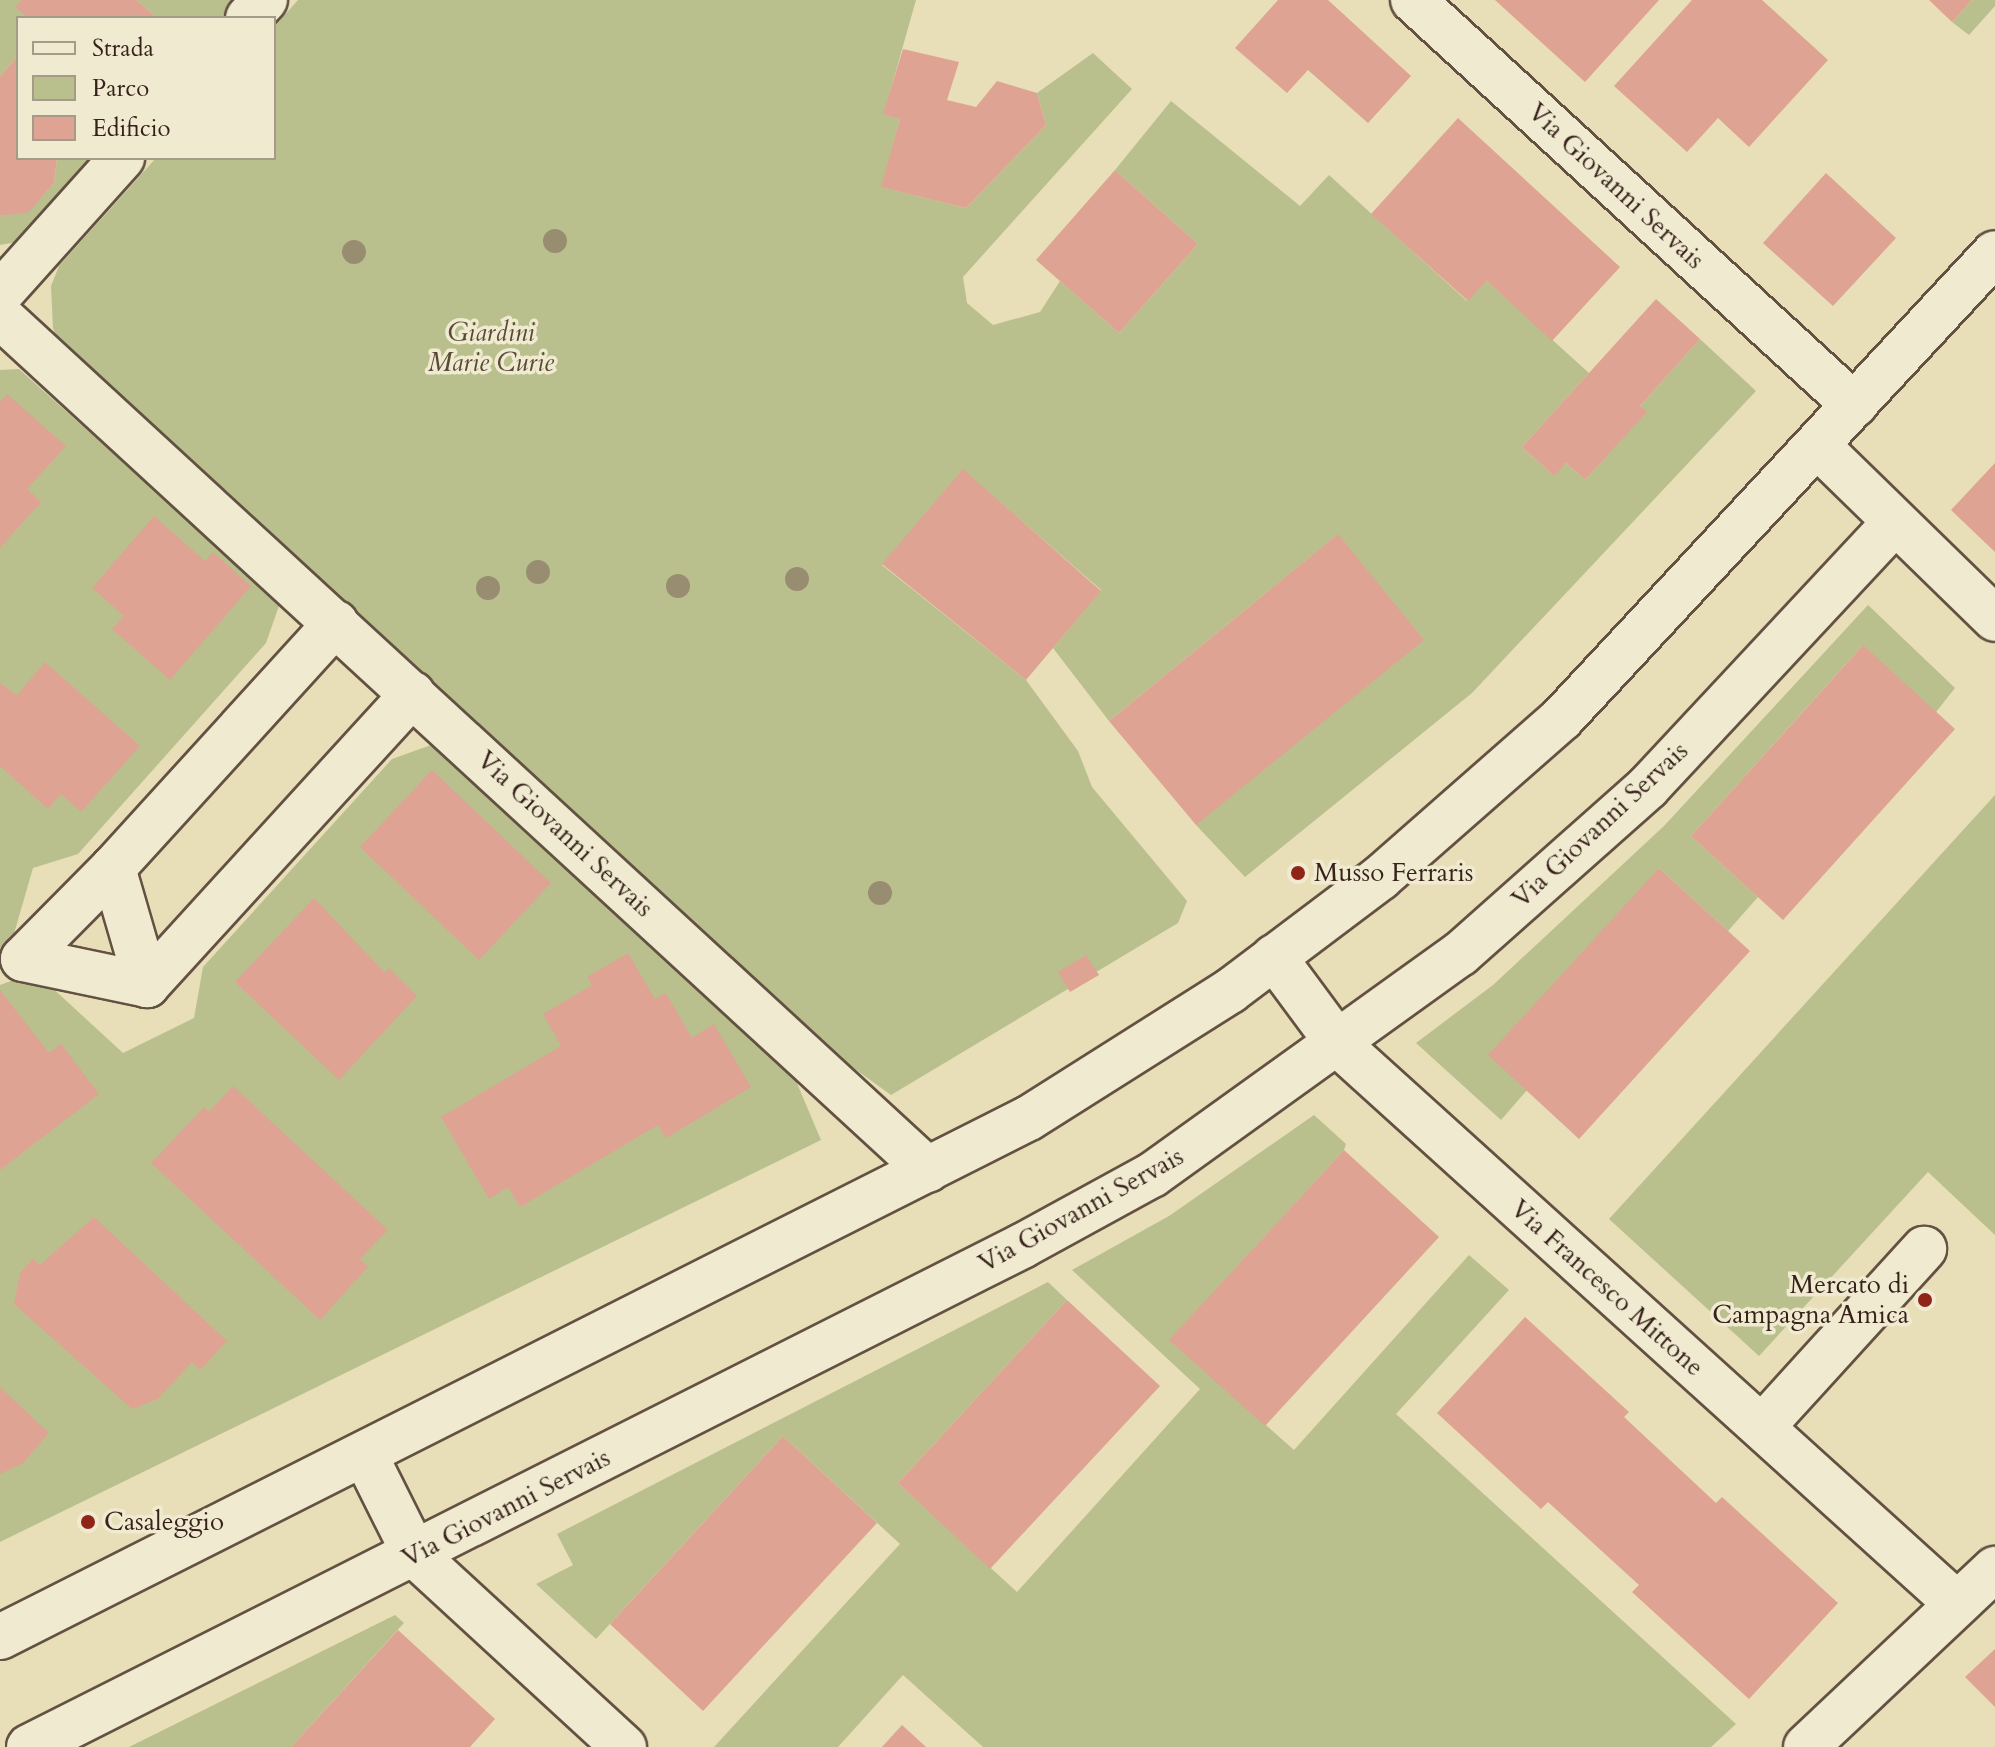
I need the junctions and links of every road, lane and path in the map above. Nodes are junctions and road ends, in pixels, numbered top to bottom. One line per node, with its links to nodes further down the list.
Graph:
1 (265, 0): 3 (street)
2 (1413, 0): 8 (street, Via Giovanni Servais)
3 (250, 16)
4 (120, 160): 6 (street)
5 (1995, 253): 8 (street)
6 (0, 294)
7 (0, 316): 12 (street, Via Giovanni Servais)
8 (1854, 405): 9 (street)
9 (1817, 445): 10 (street); 15 (street)
10 (1895, 522): 11 (street); 18 (street, Via Giovanni Servais)
11 (1995, 619)
12 (336, 623): 13 (street, Via Giovanni Servais); 14 (street)
13 (413, 694): 17 (street); 19 (street, Via Giovanni Servais)
14 (113, 868): 16 (street); 17 (street)
15 (1274, 957): 18 (street, Via Francesco Mittone); 19 (street)
16 (12, 963): 17 (street)
17 (147, 985)
18 (1339, 1045): 21 (street, Via Francesco Mittone); 23 (street, Via Giovanni Servais)
19 (928, 1170): 22 (street)
20 (1924, 1249): 21 (street)
21 (1762, 1427): 25 (street, Via Francesco Mittone)
22 (365, 1455): 23 (street); 26 (street)
23 (415, 1555): 27 (street, Via Giovanni Servais); 28 (street)
24 (1995, 1569): 25 (street)
25 (1957, 1604): 29 (street)
26 (0, 1637)
27 (29, 1747)
28 (624, 1747)
29 (1806, 1747)

